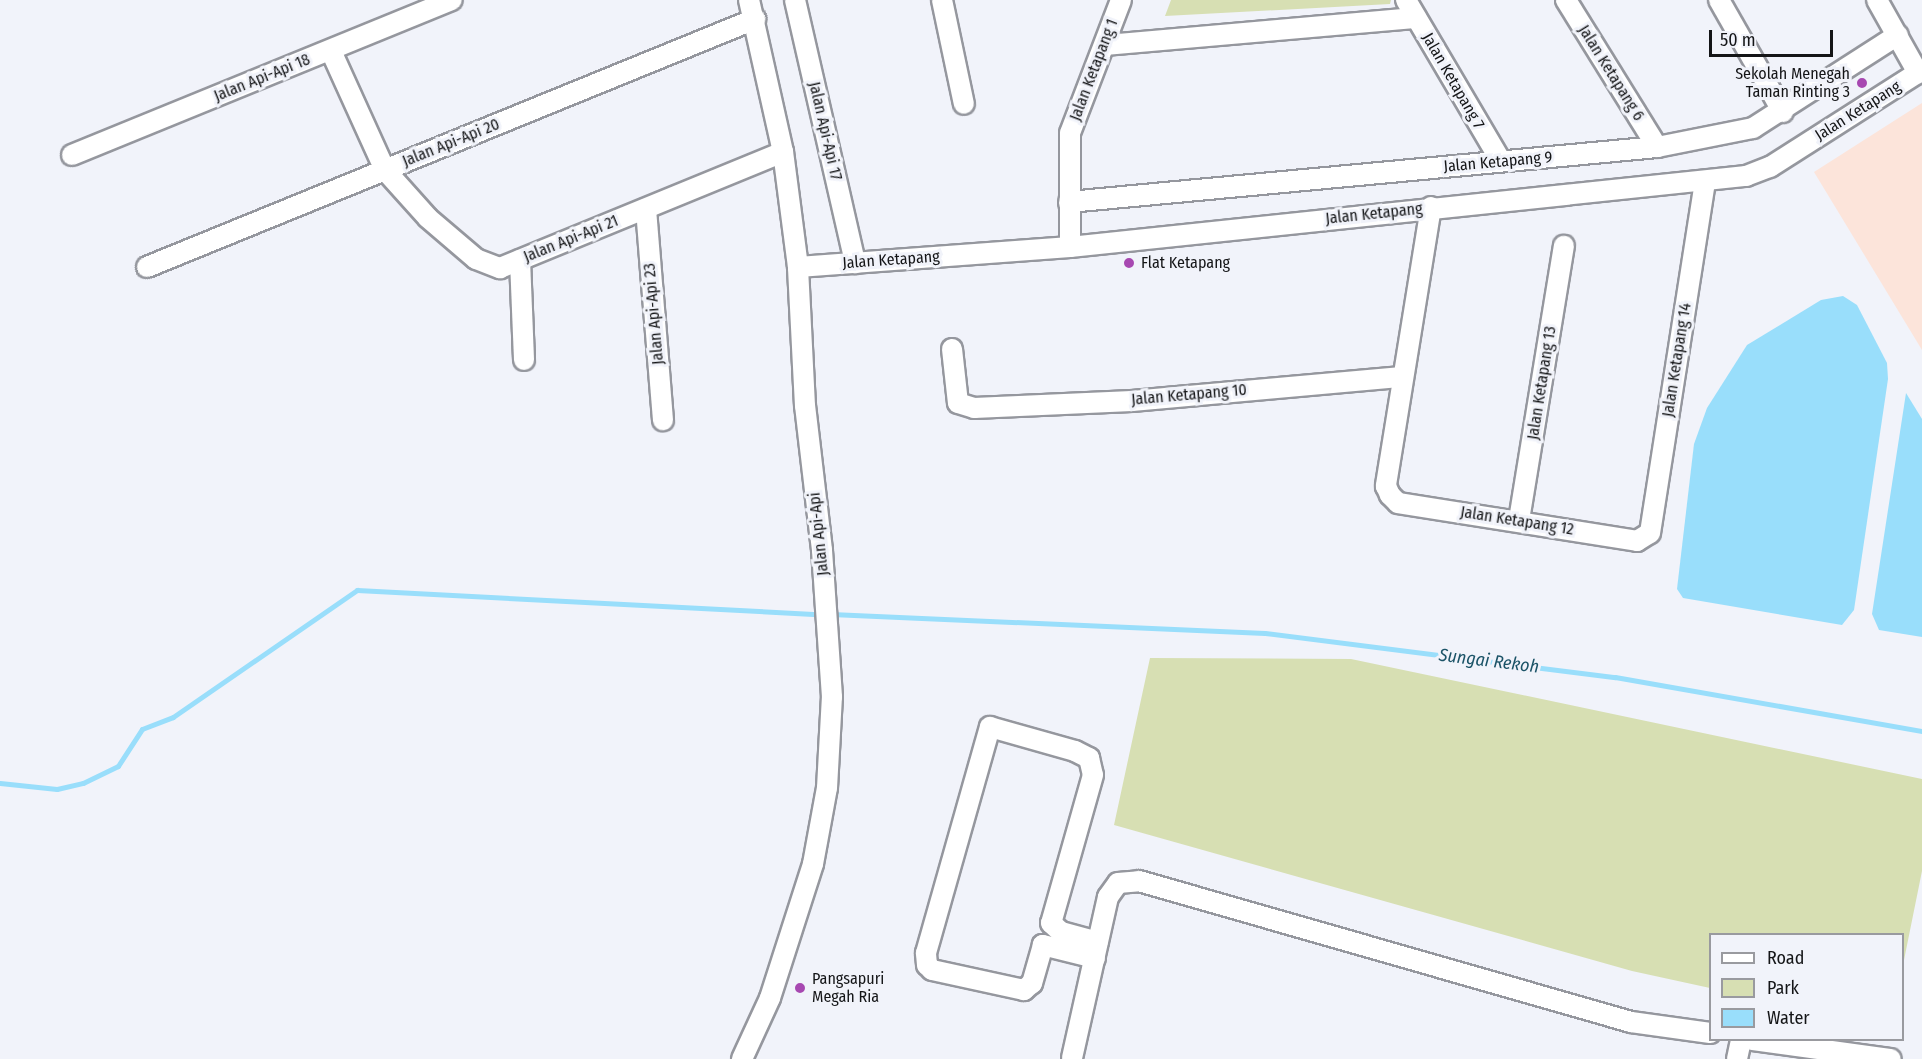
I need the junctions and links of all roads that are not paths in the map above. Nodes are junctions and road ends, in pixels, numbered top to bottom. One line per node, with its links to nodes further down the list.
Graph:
1 (452, 0): 14 (street, Jalan Api-Api 18)
2 (749, 0): 11 (street, Jalan Api-Api)
3 (795, 0): 30 (street, Jalan Api-Api 17)
4 (942, 0): 16 (street)
5 (1121, 0): 13 (street, Jalan Ketapang 1)
6 (1406, 0): 10 (street, Jalan Ketapang 7)
7 (1566, 0): 18 (street, Jalan Ketapang 6)
8 (1719, 0): 17 (street)
9 (1877, 0): 12 (street)
10 (1416, 18): 13 (street); 21 (street, Jalan Ketapang 7)
11 (755, 19): 19 (street, Jalan Api-Api); 22 (street, Jalan Api-Api 20)
12 (1898, 35): 15 (street); 17 (street, Jalan Ketapang 9)
13 (1106, 45): 24 (street, Jalan Ketapang 1)
14 (331, 51): 20 (street, Jalan Api-Api 18); 22 (street, Jalan Api-Api 21)
15 (1920, 71): 23 (street, Jalan Ketapang)
16 (964, 104)
17 (1783, 112): 18 (street, Jalan Ketapang 9)
18 (1657, 147): 21 (street, Jalan Ketapang 9)
19 (783, 152): 26 (street, Jalan Api-Api 21); 32 (street, Jalan Api-Api)
20 (72, 155)
21 (1501, 161): 24 (street, Jalan Ketapang 9)
22 (385, 170): 29 (street, Jalan Api-Api 21); 31 (street, Jalan Api-Api 20)
23 (1705, 182): 25 (street, Jalan Ketapang); 38 (street, Jalan Ketapang 14)
24 (1069, 202): 28 (street, Jalan Ketapang 1)
25 (1431, 207): 28 (street, Jalan Ketapang); 35 (street)
26 (646, 208): 29 (street, Jalan Api-Api 21); 36 (street, Jalan Api-Api 23)
27 (1564, 246): 37 (street, Jalan Ketapang 13)
28 (1070, 247): 30 (street, Jalan Ketapang)
29 (520, 260): 34 (street)
30 (855, 263): 32 (street, Jalan Ketapang)
31 (147, 267)
32 (798, 267): 44 (street, Jalan Api-Api)
33 (952, 350): 35 (street, Jalan Ketapang 10)
34 (524, 360)
35 (1402, 377): 37 (street, Jalan Ketapang 12)
36 (663, 420)
37 (1519, 520): 38 (street, Jalan Ketapang 12)
38 (1646, 537)
39 (1096, 950): 39 (street); 40 (street); 43 (street)
40 (1709, 1034)
41 (1742, 1041): 45 (street)
42 (1759, 1041): 46 (street)
43 (1072, 1058)
44 (743, 1059)
45 (1737, 1059)
46 (1891, 1059)

